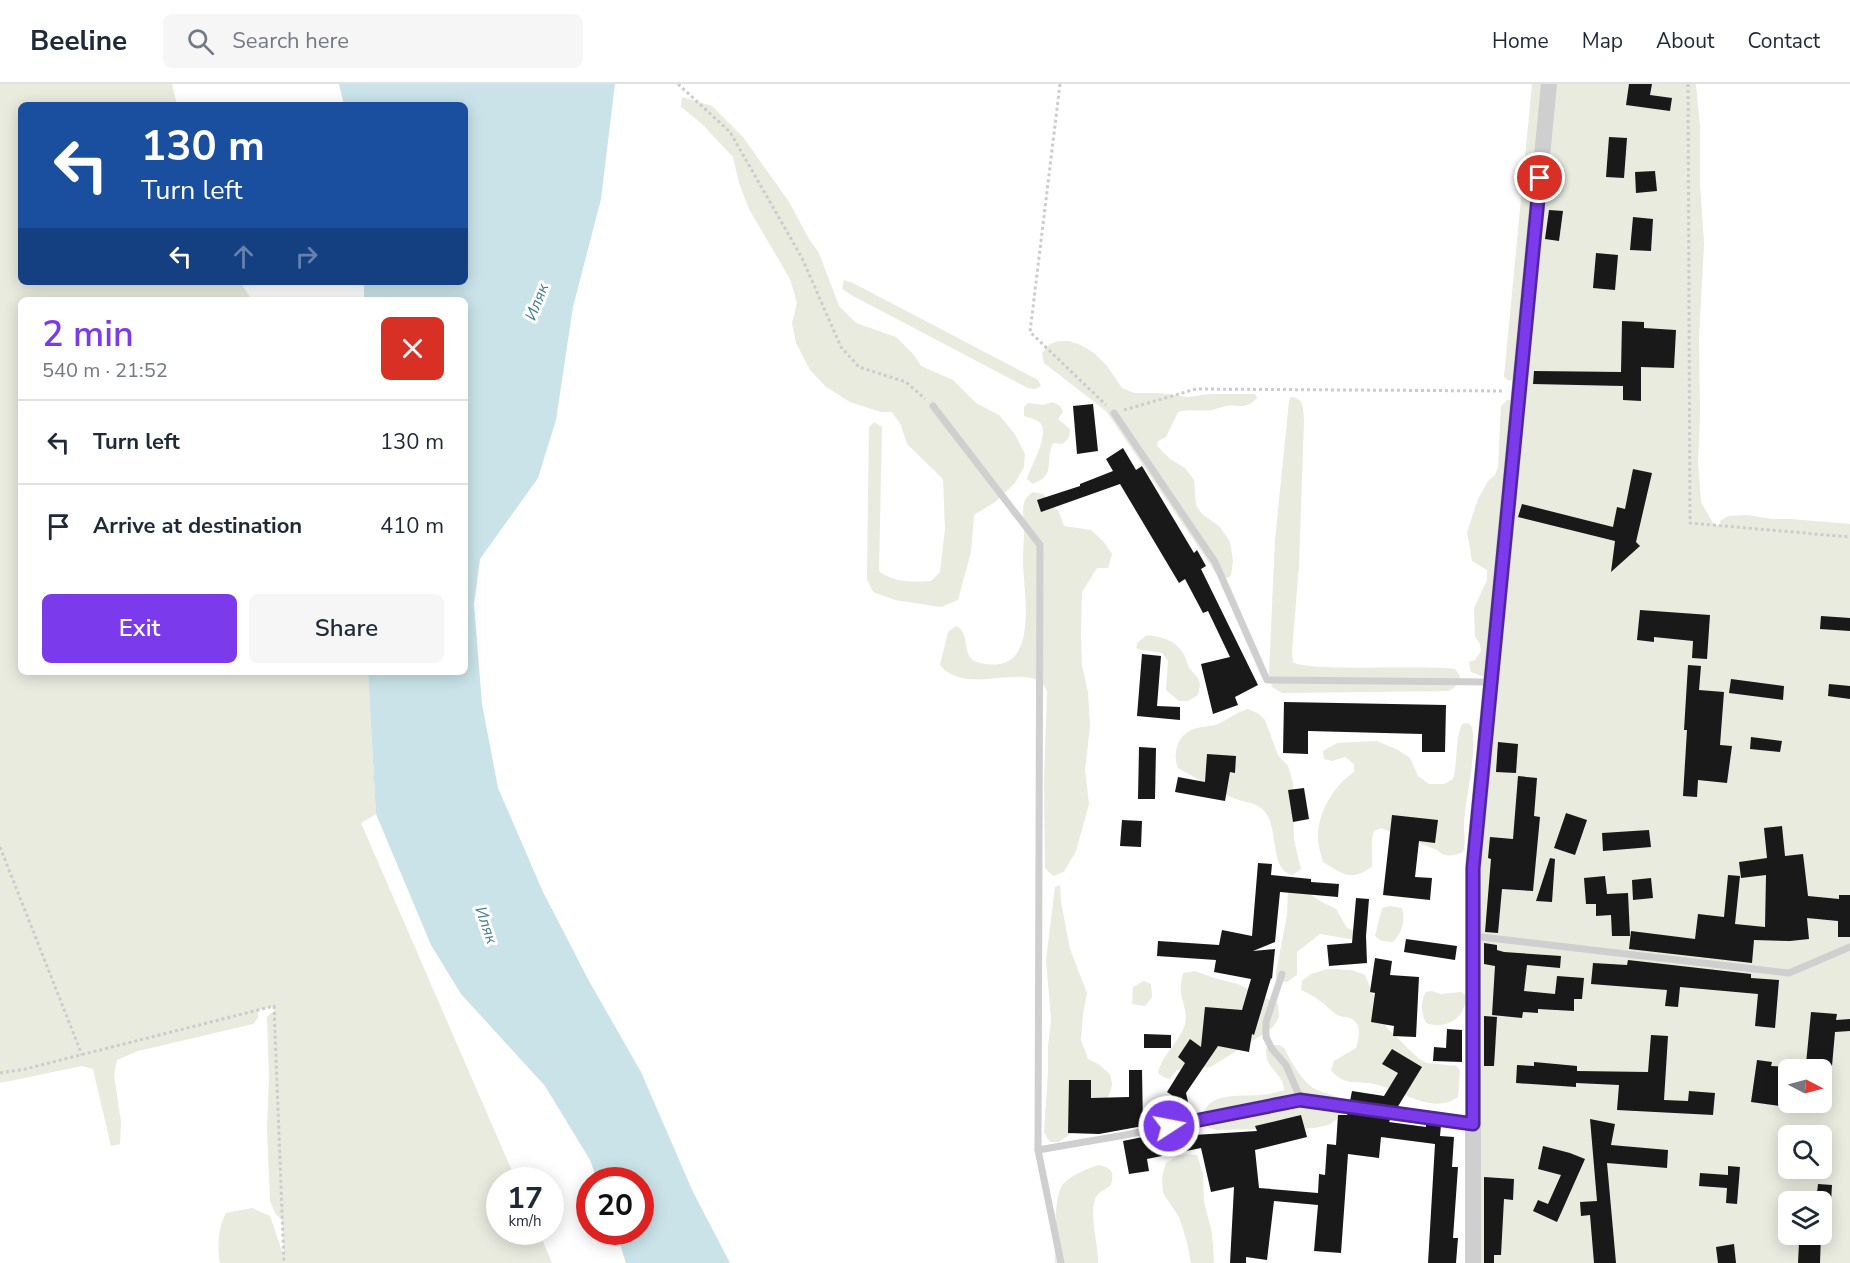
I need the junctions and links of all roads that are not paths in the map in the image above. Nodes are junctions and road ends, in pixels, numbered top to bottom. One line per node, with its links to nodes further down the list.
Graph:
1 (1549, 84): 4 (street)
2 (933, 406): 10 (lane)
3 (1114, 413): 4 (lane)
4 (1491, 682): 5 (street)
5 (1473, 936): 6 (lane); 9 (street)
6 (1850, 947)
7 (1282, 974): 8 (lane)
8 (1300, 1100): 9 (lane); 10 (lane)
9 (1473, 1124): 12 (street)
10 (1038, 1150): 11 (lane)
11 (1062, 1263)
12 (1473, 1263)

